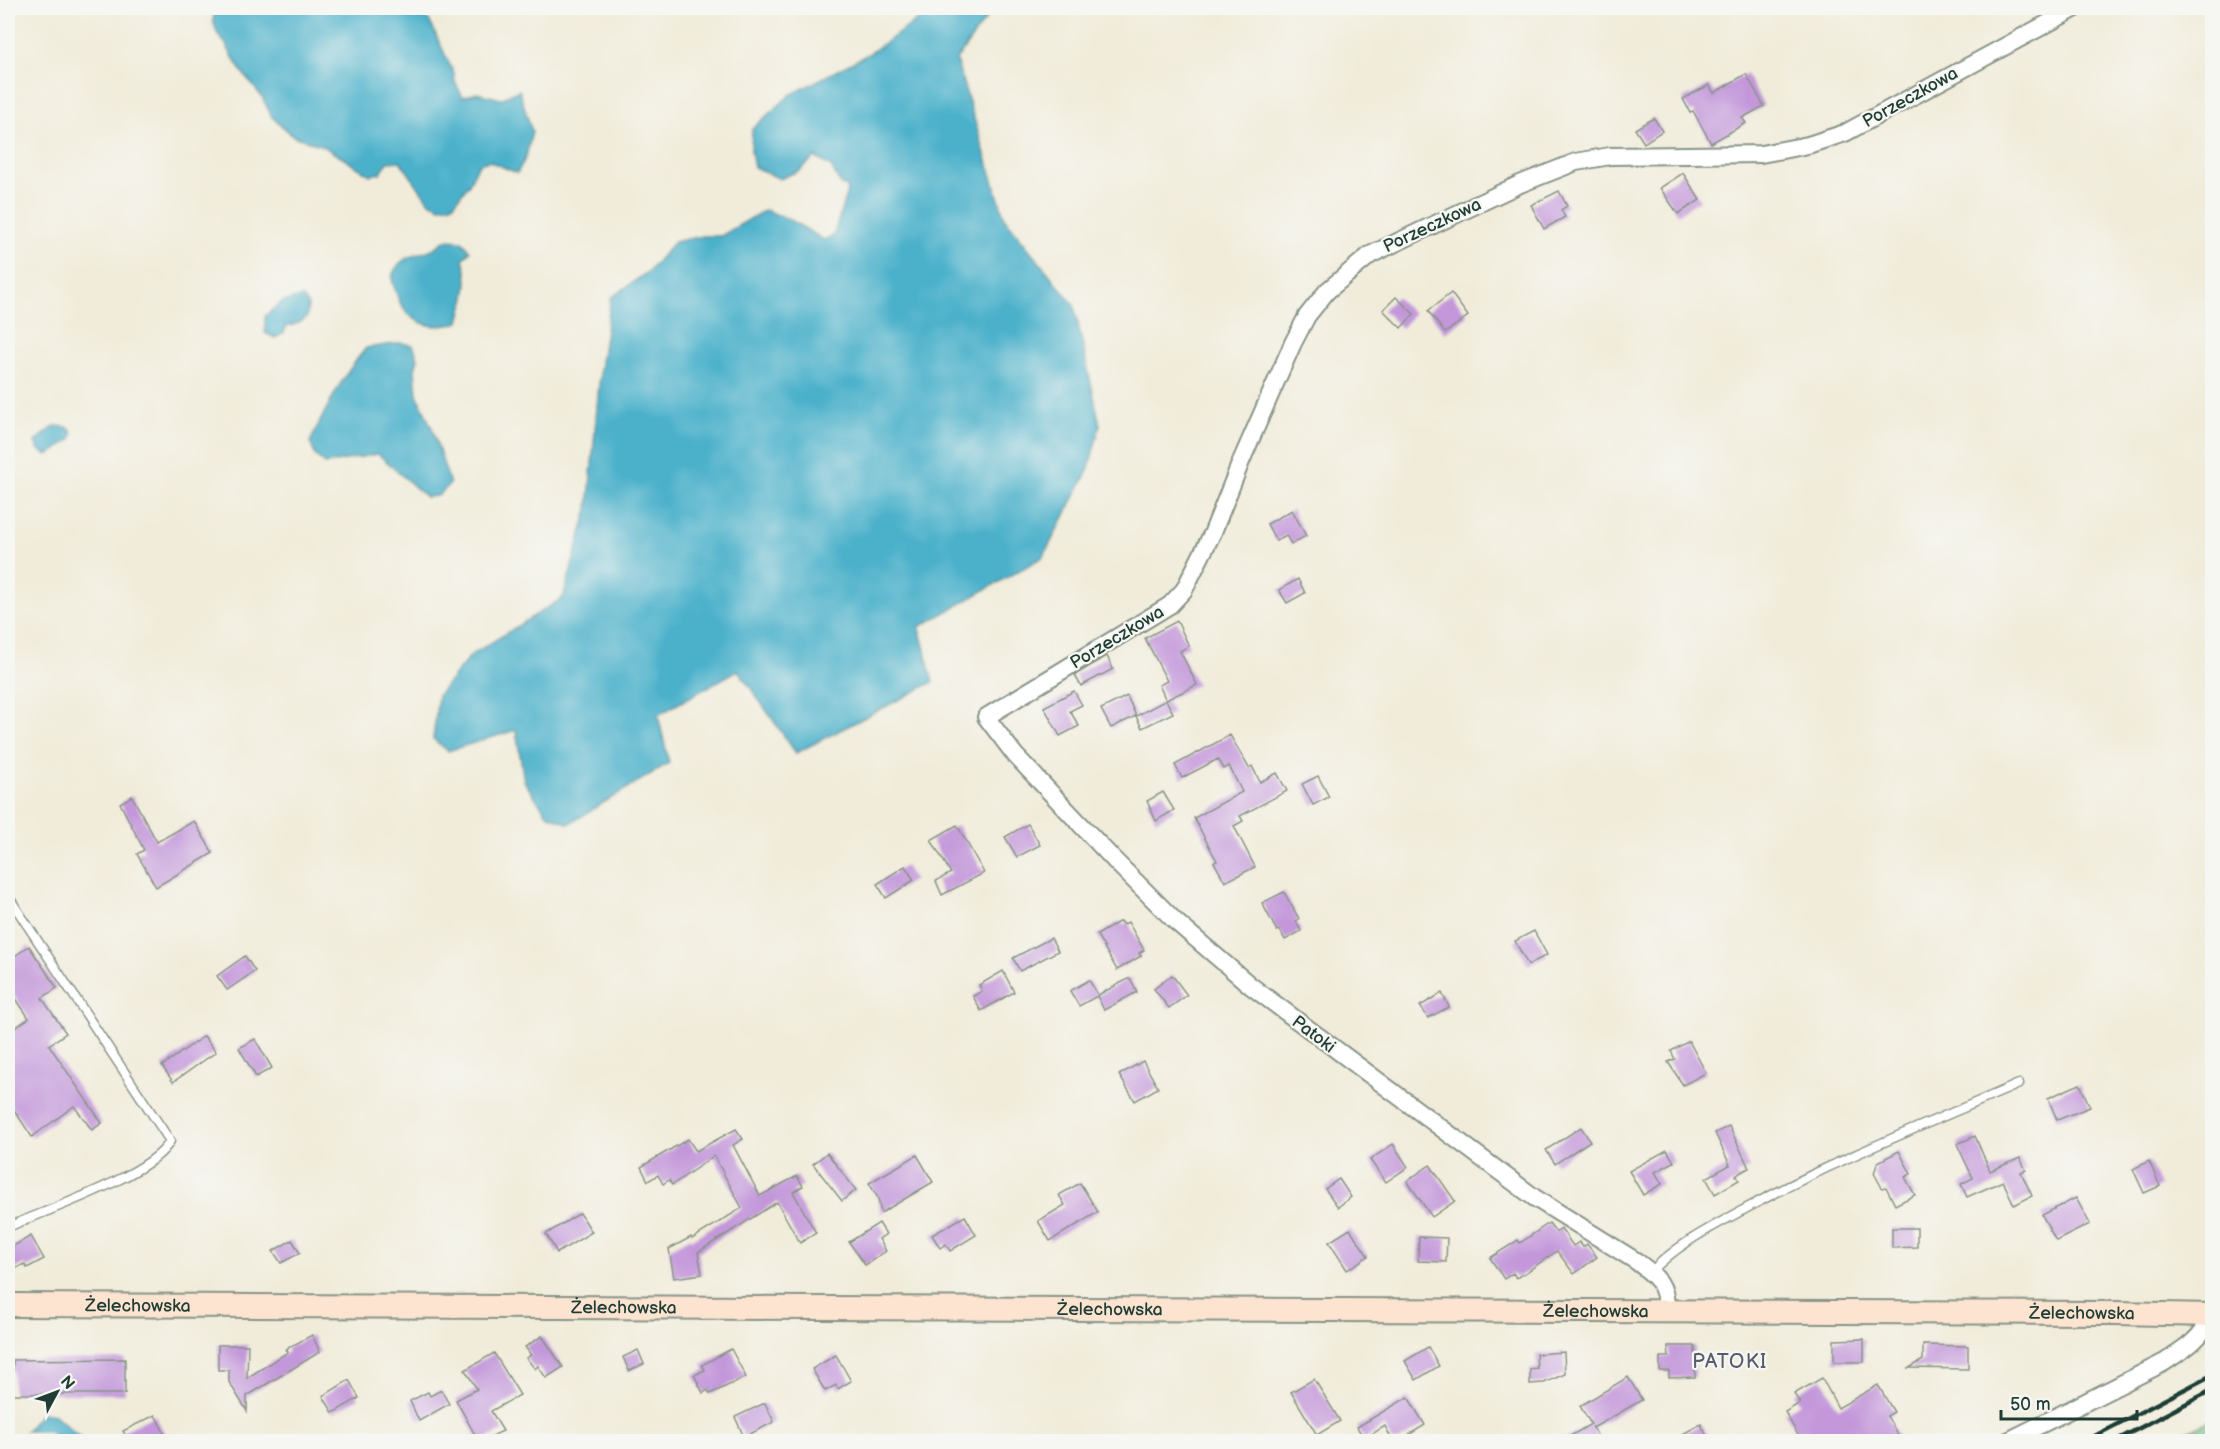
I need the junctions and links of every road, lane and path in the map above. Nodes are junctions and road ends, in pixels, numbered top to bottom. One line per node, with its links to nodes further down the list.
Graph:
1 (2076, 8): 2 (street, Porzeczkowa)
2 (986, 717): 6 (street, Patoki)
3 (8, 896): 5 (lane)
4 (2019, 1084): 6 (lane)
5 (8, 1227)
6 (1651, 1272): 8 (street, Patoki)
7 (8, 1305): 8 (main road, Żelechowska)
8 (1666, 1312): 9 (main road, Żelechowska)
9 (2212, 1315): 10 (street)
10 (2006, 1442)

